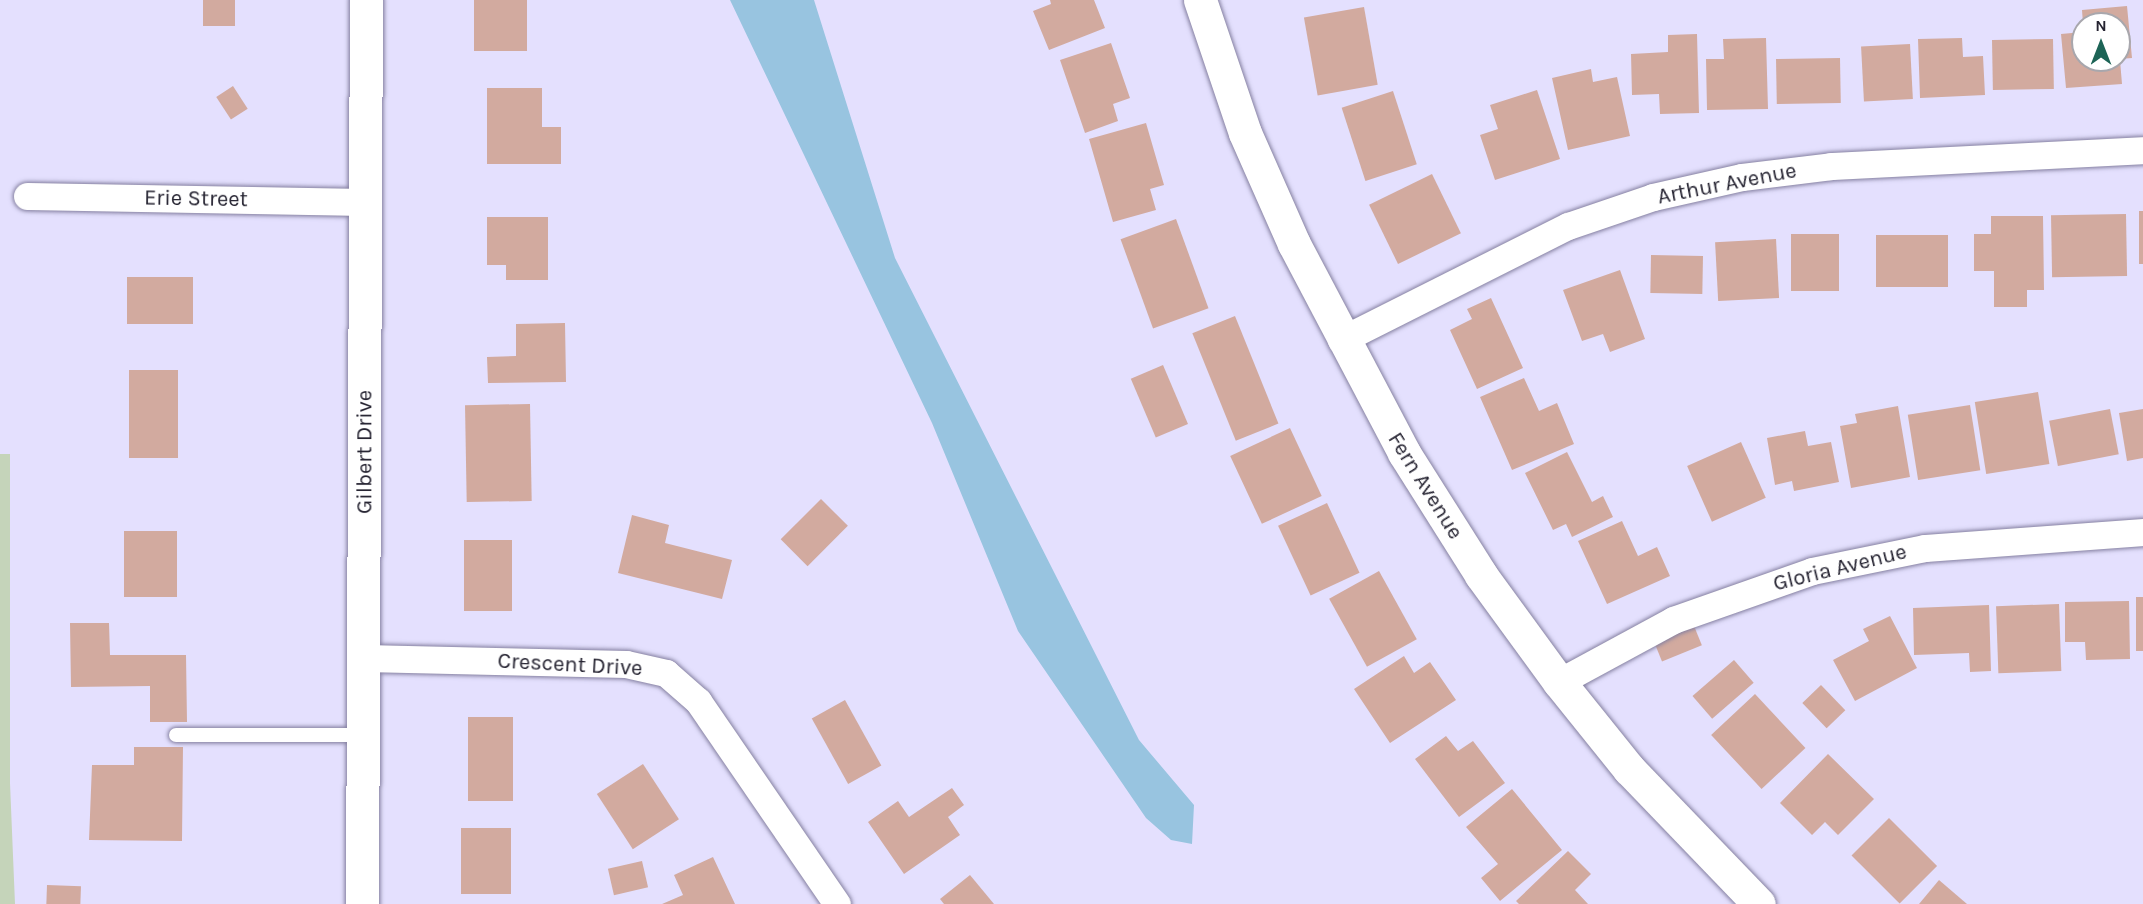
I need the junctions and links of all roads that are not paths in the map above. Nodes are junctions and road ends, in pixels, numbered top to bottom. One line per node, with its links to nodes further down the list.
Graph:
1 (366, 0): 5 (street, Gilbert Drive)
2 (1200, 0): 6 (street, Fern Avenue)
3 (2143, 150): 6 (street, Arthur Avenue)
4 (27, 196): 5 (street, Erie Street)
5 (365, 202): 8 (street, Gilbert Drive)
6 (1341, 340): 9 (street, Fern Avenue)
7 (2143, 532): 9 (street, Gloria Avenue)
8 (364, 658): 11 (street, Gilbert Drive); 13 (street, Crescent Drive)
9 (1559, 682): 14 (street, Fern Avenue)
10 (176, 735): 11 (lane)
11 (364, 735): 12 (street, Gilbert Drive)
12 (362, 904)
13 (837, 904)
14 (1760, 904)

